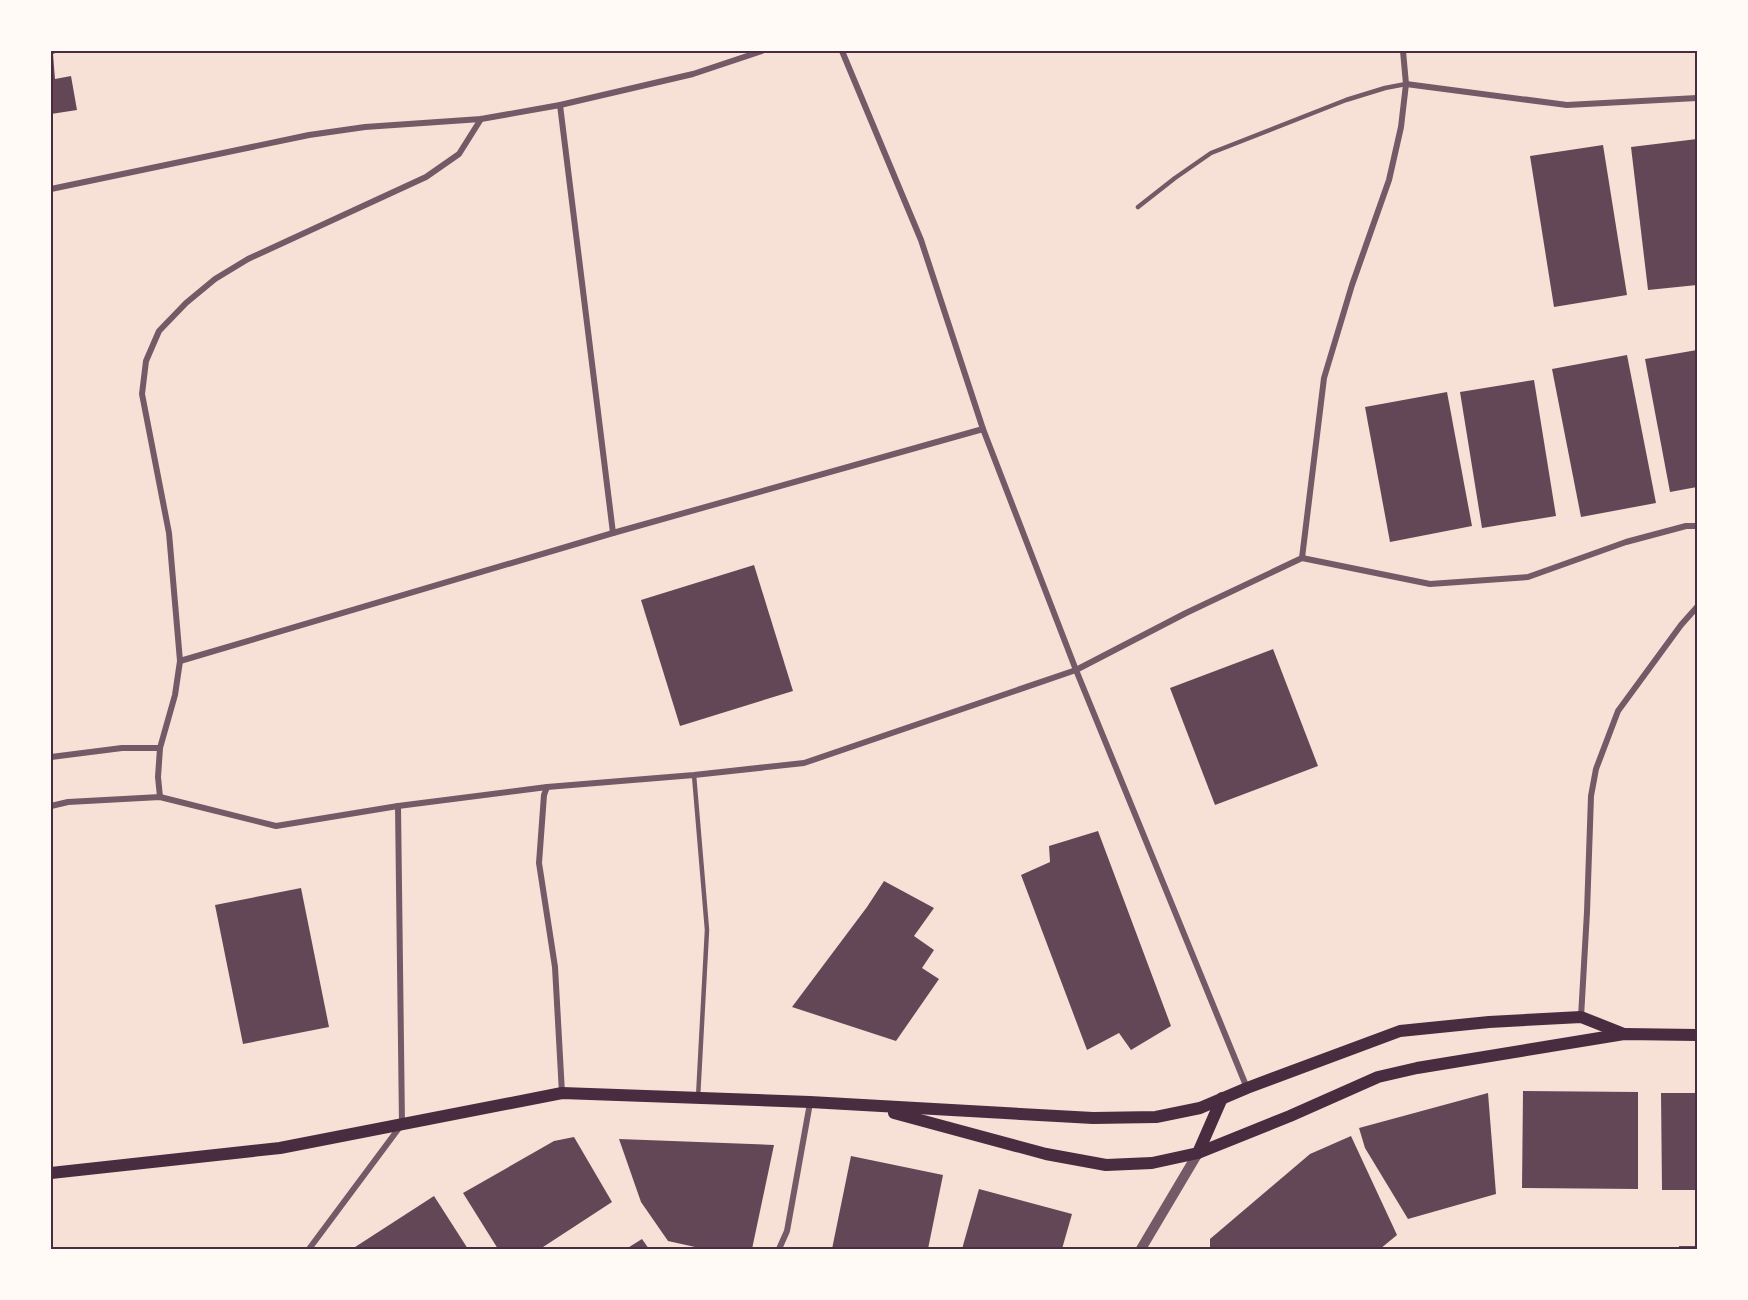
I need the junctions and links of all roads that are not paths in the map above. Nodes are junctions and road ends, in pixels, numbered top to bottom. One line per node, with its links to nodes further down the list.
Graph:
1 (762, 51): 6 (street)
2 (842, 51): 10 (street)
3 (1403, 51): 4 (street)
4 (1406, 84): 5 (street); 9 (lane); 13 (street)
5 (1697, 98)
6 (560, 105): 7 (street); 12 (street)
7 (481, 119): 8 (street); 15 (street)
8 (51, 189)
9 (1138, 207)
10 (983, 429): 12 (street); 16 (street)
11 (1697, 526): 13 (street)
12 (613, 532): 15 (street)
13 (1302, 558): 16 (street)
14 (1697, 607): 24 (street)
15 (180, 661): 17 (street)
16 (1076, 670): 19 (street); 27 (street)
17 (160, 748): 18 (street); 21 (street)
18 (51, 757)
19 (694, 775): 20 (street); 29 (lane)
20 (547, 787): 23 (street); 28 (street)
21 (160, 796): 22 (street); 23 (street)
22 (51, 806)
23 (398, 806): 33 (street)
24 (1581, 1017): 25 (main road); 27 (main road)
25 (1624, 1034): 26 (main road); 34 (main road)
26 (1697, 1035)
27 (1247, 1088): 30 (main road)
28 (562, 1093): 29 (main road); 33 (main road)
29 (698, 1098): 31 (main road)
30 (1222, 1098): 32 (main road); 34 (main road)
31 (810, 1102): 32 (main road); 37 (street)
32 (870, 1106): 34 (main road)
33 (402, 1124): 35 (main road); 36 (street)
34 (1198, 1153): 38 (street)
35 (51, 1173)
36 (309, 1249)
37 (779, 1249)
38 (1141, 1249)

